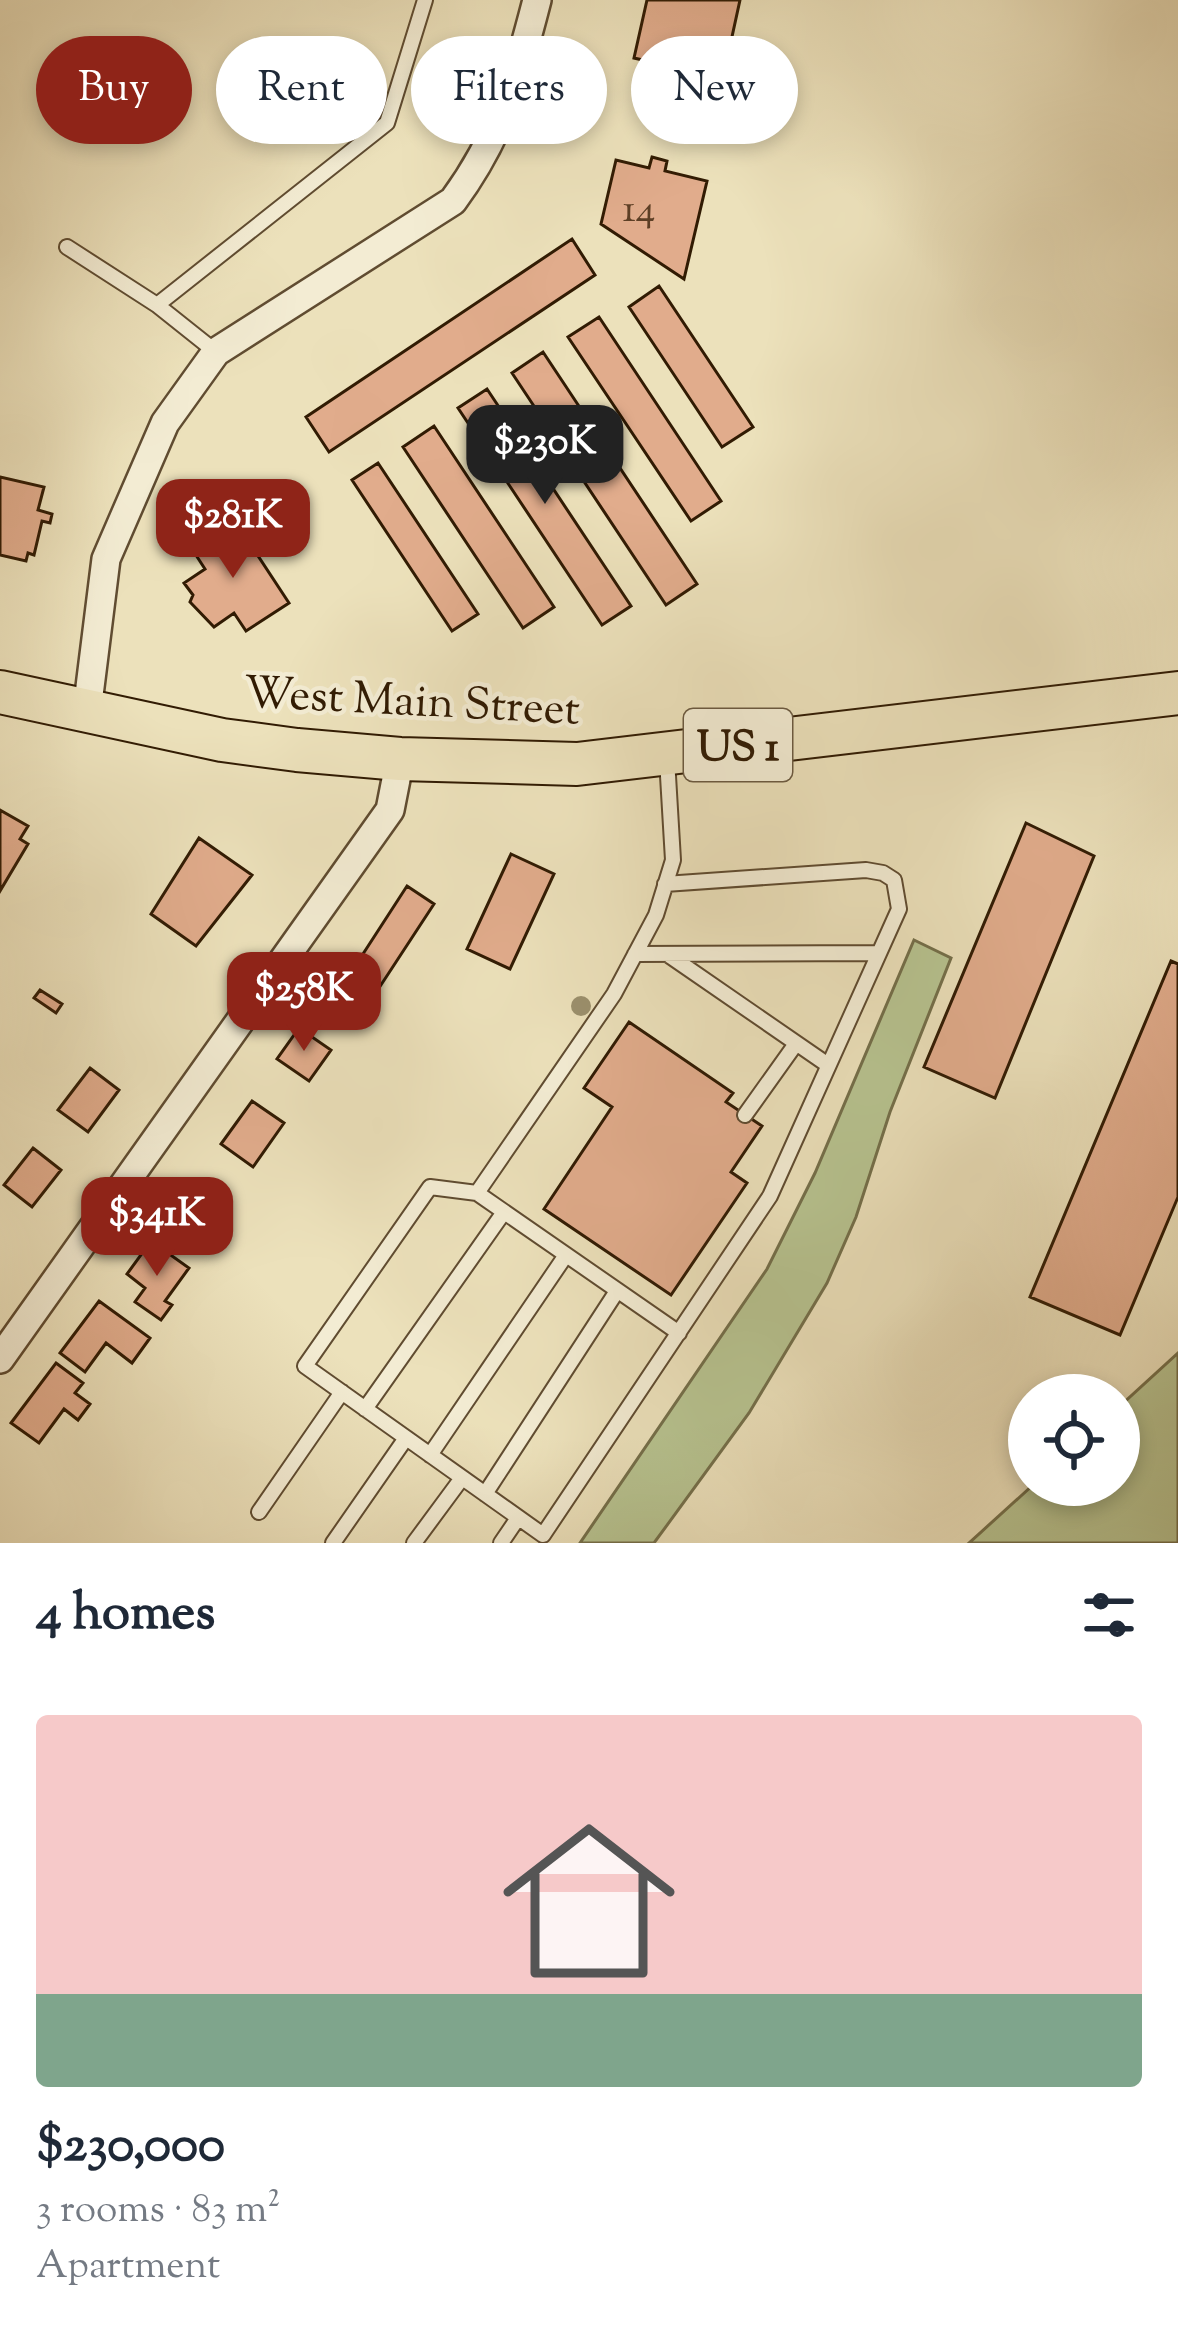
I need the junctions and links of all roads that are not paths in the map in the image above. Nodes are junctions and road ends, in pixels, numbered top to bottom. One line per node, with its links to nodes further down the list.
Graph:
1 (425, 0): 4 (lane)
2 (537, 0): 5 (street)
3 (67, 247): 4 (lane)
4 (157, 305): 5 (lane)
5 (216, 352): 8 (street)
6 (0, 692): 8 (main road, West Main Street / US 1)
7 (1178, 693): 9 (main road, West Main Street / US 1)
8 (87, 711): 10 (main road, West Main Street / US 1)
9 (666, 754): 10 (main road, West Main Street / US 1); 11 (lane)
10 (400, 760): 23 (street)
11 (665, 884): 12 (lane); 13 (lane)
12 (879, 953): 14 (lane); 16 (lane)
13 (635, 954): 14 (lane); 18 (lane)
14 (668, 954): 15 (lane)
15 (795, 1045): 16 (lane); 17 (lane)
16 (828, 1065): 22 (lane)
17 (745, 1115)
18 (477, 1193): 19 (lane); 24 (lane)
19 (504, 1212): 20 (lane); 25 (lane)
20 (566, 1255): 21 (lane); 27 (lane)
21 (617, 1291): 22 (lane); 29 (lane)
22 (679, 1334): 31 (lane)
23 (0, 1359)
24 (341, 1392): 25 (lane); 30 (lane)
25 (364, 1408): 26 (lane)
26 (406, 1438): 27 (lane); 32 (lane)
27 (430, 1455): 28 (lane)
28 (462, 1478): 29 (lane); 33 (lane)
29 (485, 1494): 31 (lane)
30 (259, 1512)
31 (518, 1518): 34 (lane)
32 (333, 1543)
33 (414, 1543)
34 (501, 1543)

